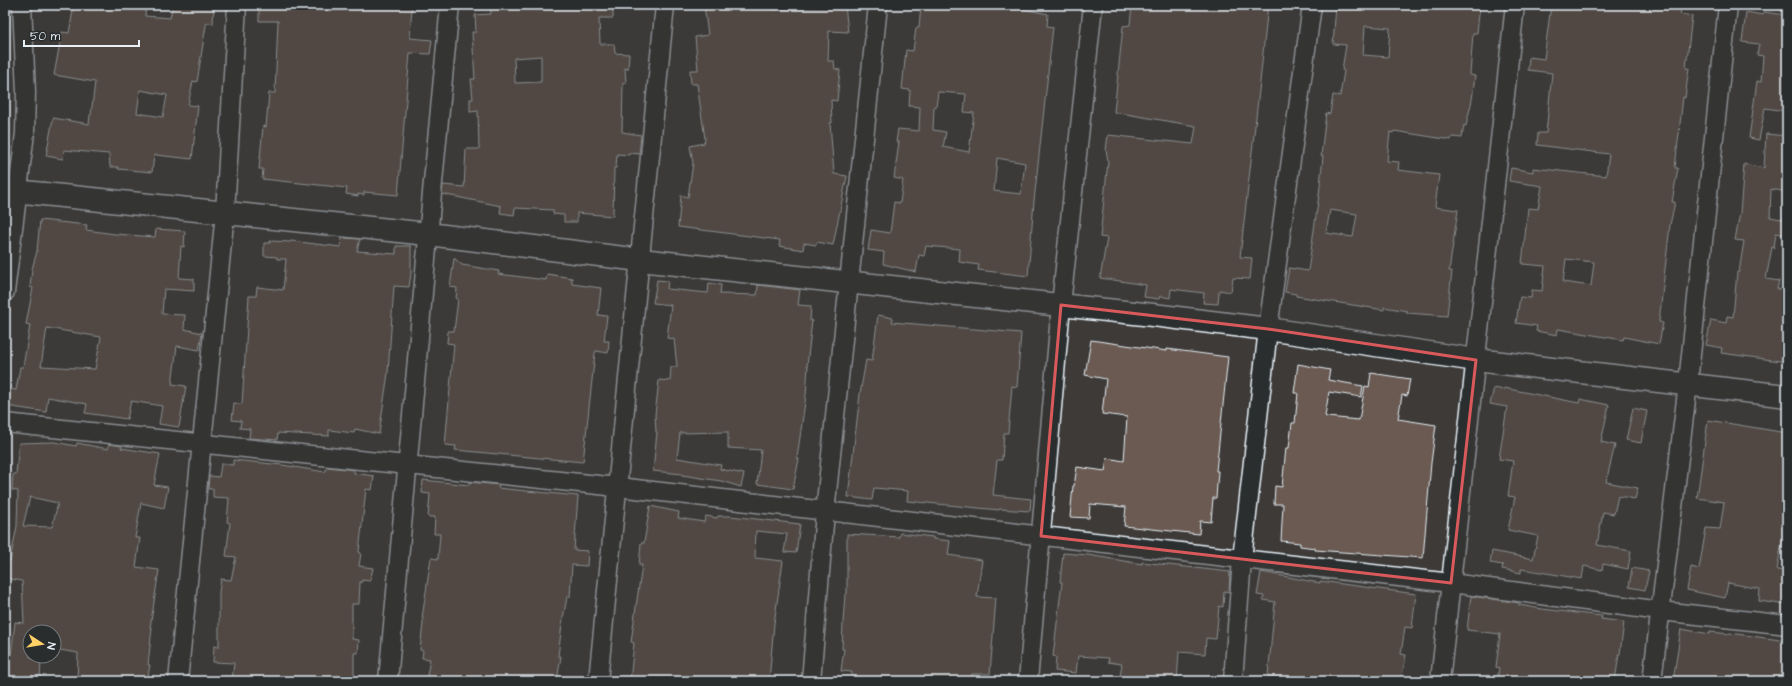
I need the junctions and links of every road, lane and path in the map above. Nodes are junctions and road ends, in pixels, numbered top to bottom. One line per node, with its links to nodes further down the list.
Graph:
1 (22, 5): 10 (street)
2 (237, 5): 11 (street)
3 (450, 5): 12 (street)
4 (665, 5): 13 (street)
5 (878, 5): 14 (street)
6 (1094, 5): 16 (street)
7 (1312, 5): 17 (street)
8 (1515, 5): 18 (street)
9 (1728, 5): 19 (street)
10 (11, 191): 11 (main road); 15 (street)
11 (224, 213): 12 (main road); 22 (street)
12 (428, 234): 13 (main road); 23 (street)
13 (640, 260): 14 (main road); 24 (street)
14 (849, 283): 16 (main road); 25 (street)
15 (5, 292)
16 (1061, 305): 17 (main road); 26 (street)
17 (1268, 329): 18 (main road); 27 (street)
18 (1476, 360): 19 (main road); 28 (street)
19 (1688, 383): 20 (main road); 29 (street)
20 (1787, 396)
21 (5, 423): 22 (street)
22 (201, 444): 23 (street); 31 (street)
23 (409, 466): 24 (street); 32 (street)
24 (618, 487): 25 (street); 33 (street)
25 (825, 512): 26 (street); 34 (street)
26 (1041, 536): 27 (street); 35 (street)
27 (1242, 559): 28 (street); 36 (street)
28 (1451, 583): 29 (street); 37 (street)
29 (1661, 611): 30 (street); 38 (street)
30 (1787, 625)
31 (178, 681)
32 (388, 681)
33 (598, 681)
34 (811, 681)
35 (1028, 681)
36 (1233, 681)
37 (1440, 681)
38 (1652, 681)

